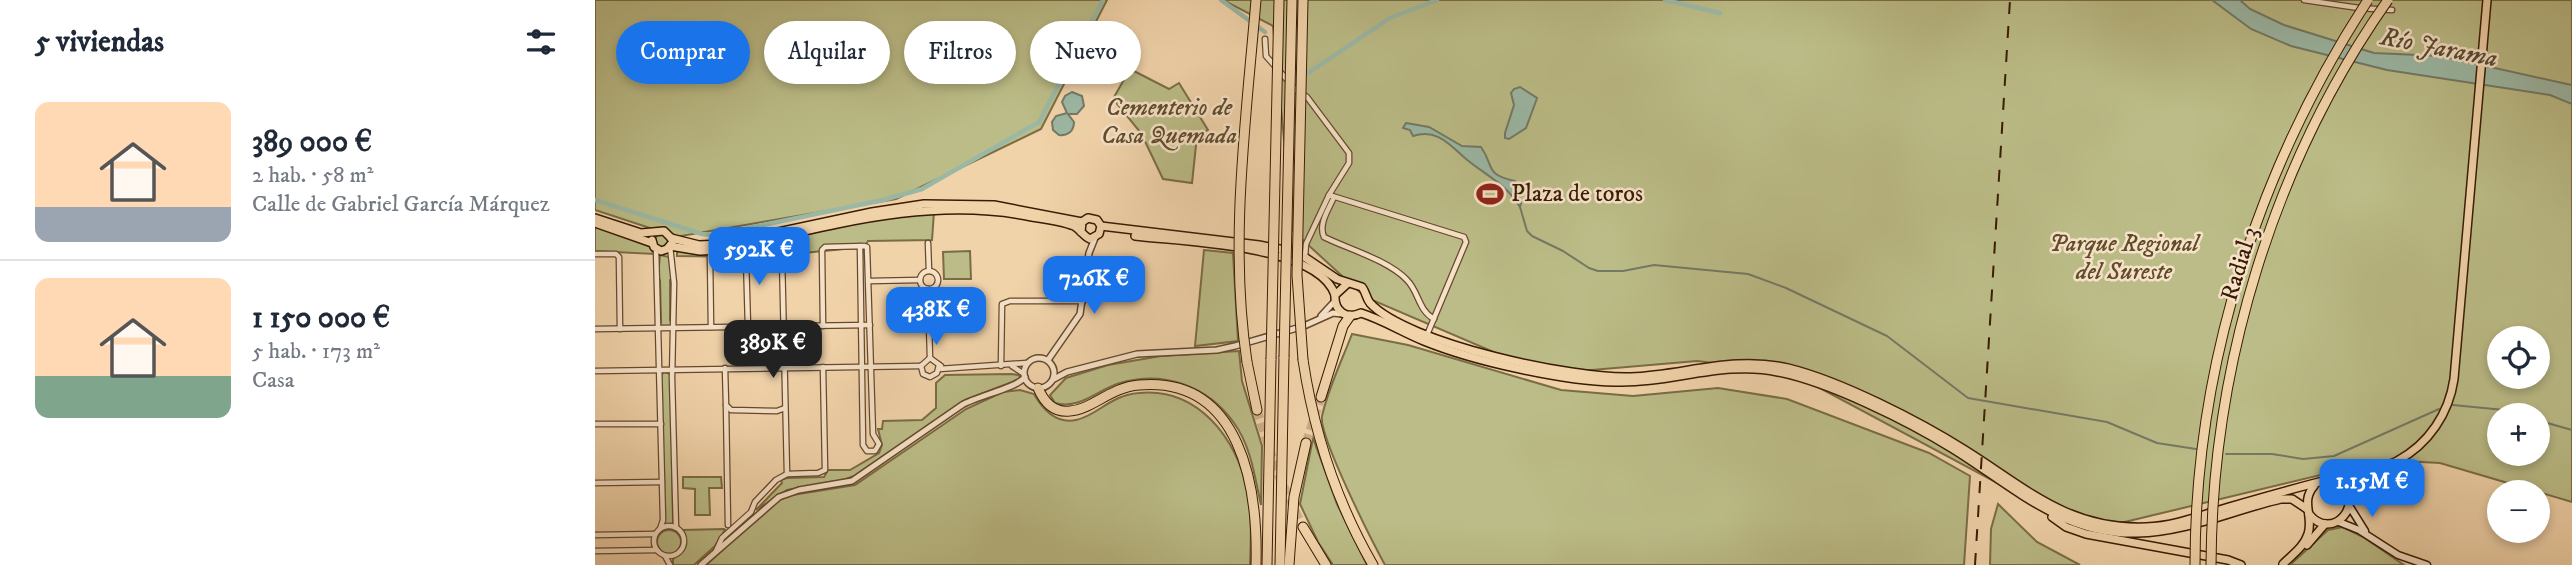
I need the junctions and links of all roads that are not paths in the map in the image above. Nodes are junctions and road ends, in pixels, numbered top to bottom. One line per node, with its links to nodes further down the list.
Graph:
1 (1256, 0): 76 (highway, bridge)
2 (1279, 0): 106 (highway, bridge)
3 (1292, 0): 107 (highway, bridge)
4 (1303, 0): 110 (highway, bridge)
5 (2304, 0): 9 (street)
6 (2368, 0): 111 (highway, Radial 3, bridge)
7 (2388, 0): 112 (highway, Radial 3, bridge)
8 (2487, 0): 80 (main road)
9 (2392, 10)
10 (1265, 38): 11 (street)
11 (1332, 196): 19 (street); 40 (street); 40 (street)
12 (595, 220): 14 (main road); 20 (main road)
13 (1082, 222): 15 (main road); 16 (main road); 17 (main road)
14 (655, 233): 17 (main road); 20 (main road)
15 (1098, 233): 16 (main road); 23 (main road); 24 (street); 34 (main road)
16 (1083, 235): 22 (main road); 24 (street)
17 (671, 243): 20 (main road); 22 (main road); 27 (street)
18 (928, 243): 29 (street)
19 (1306, 244): 23 (street); 28 (street)
20 (654, 246): 47 (street)
21 (860, 246): 31 (street); 41 (street); 44 (street)
22 (681, 247): 27 (street)
23 (1290, 251): 28 (main road)
24 (1089, 253): 36 (street)
25 (595, 254): 50 (street)
26 (710, 256): 45 (street)
27 (672, 257): 48 (street)
28 (1306, 258): 32 (main road)
29 (929, 271): 30 (street); 33 (street)
30 (919, 280): 31 (street); 33 (street)
31 (870, 281): 42 (street)
32 (1347, 284): 34 (main road); 35 (main road)
33 (928, 289): 52 (street)
34 (1335, 299): 38 (main road); 39 (street)
35 (1367, 300): 37 (main road); 51 (main road)
36 (1084, 301): 53 (street); 58 (street)
37 (1361, 313): 38 (main road); 87 (main road)
38 (1346, 315): 39 (street); 73 (highway)
39 (1319, 318): 68 (street)
40 (1434, 319): 51 (street)
41 (861, 325): 42 (street); 44 (street); 55 (street)
42 (870, 325): 56 (street)
43 (784, 326): 44 (street); 46 (street); 46 (street); 60 (street)
44 (823, 326)
45 (711, 327): 46 (street); 48 (street)
46 (748, 327)
47 (657, 328): 48 (street); 50 (street); 64 (street)
48 (674, 328): 65 (street)
49 (595, 329): 50 (street)
50 (620, 329)
51 (1427, 335): 85 (main road)
52 (930, 358): 57 (street); 62 (street)
53 (1048, 360): 54 (street); 67 (street)
54 (1027, 363): 59 (street); 69 (street)
55 (862, 366): 56 (street); 56 (street); 61 (street)
56 (871, 366): 57 (street)
57 (921, 366): 62 (street)
58 (1001, 366): 59 (street); 62 (street)
59 (1011, 366): 69 (street)
60 (784, 367): 61 (street); 63 (street); 75 (street)
61 (823, 367): 81 (street)
62 (939, 367)
63 (725, 368): 65 (street); 74 (street)
64 (659, 369): 65 (street); 66 (street); 78 (street)
65 (674, 369): 94 (street)
66 (595, 370)
67 (1055, 371): 68 (street); 70 (street)
68 (1067, 372): 70 (street)
69 (1024, 376): 71 (street); 72 (street)
70 (1054, 379): 71 (street)
71 (1034, 387): 72 (street); 105 (highway)
72 (1004, 388): 101 (street)
73 (1321, 397)
74 (726, 405): 75 (street); 92 (street)
75 (785, 407): 81 (street)
76 (1257, 410)
77 (595, 424): 78 (street)
78 (661, 424): 82 (street)
79 (1307, 443): 108 (highway)
80 (2380, 467): 83 (main road); 86 (main road)
81 (787, 474): 101 (street)
82 (662, 482): 84 (street); 95 (street)
83 (2337, 482): 85 (main road); 86 (main road)
84 (595, 483)
85 (2314, 486): 89 (main road)
86 (2348, 494): 88 (main road)
87 (2035, 504): 89 (main road); 113 (main road)
88 (2350, 507): 90 (main road); 97 (main road)
89 (2308, 511): 91 (main road); 114 (main road)
90 (2339, 522): 91 (main road); 97 (main road)
91 (2325, 524): 114 (main road)
92 (728, 525)
93 (1303, 527): 109 (highway)
94 (676, 528): 95 (street); 102 (street)
95 (658, 531): 96 (street); 98 (street)
96 (595, 535)
97 (2376, 542): 115 (main road)
98 (657, 550): 99 (street); 100 (street)
99 (595, 551)
100 (664, 555): 102 (street); 103 (street)
101 (713, 555): 104 (street)
102 (671, 556): 103 (street)
103 (671, 565)
104 (701, 565)
105 (1256, 565)
106 (1267, 565)
107 (1279, 565)
108 (1289, 565)
109 (1326, 565)
110 (1373, 565)
111 (2195, 565)
112 (2211, 565)
113 (2241, 565)
114 (2283, 565)
115 (2427, 565)

